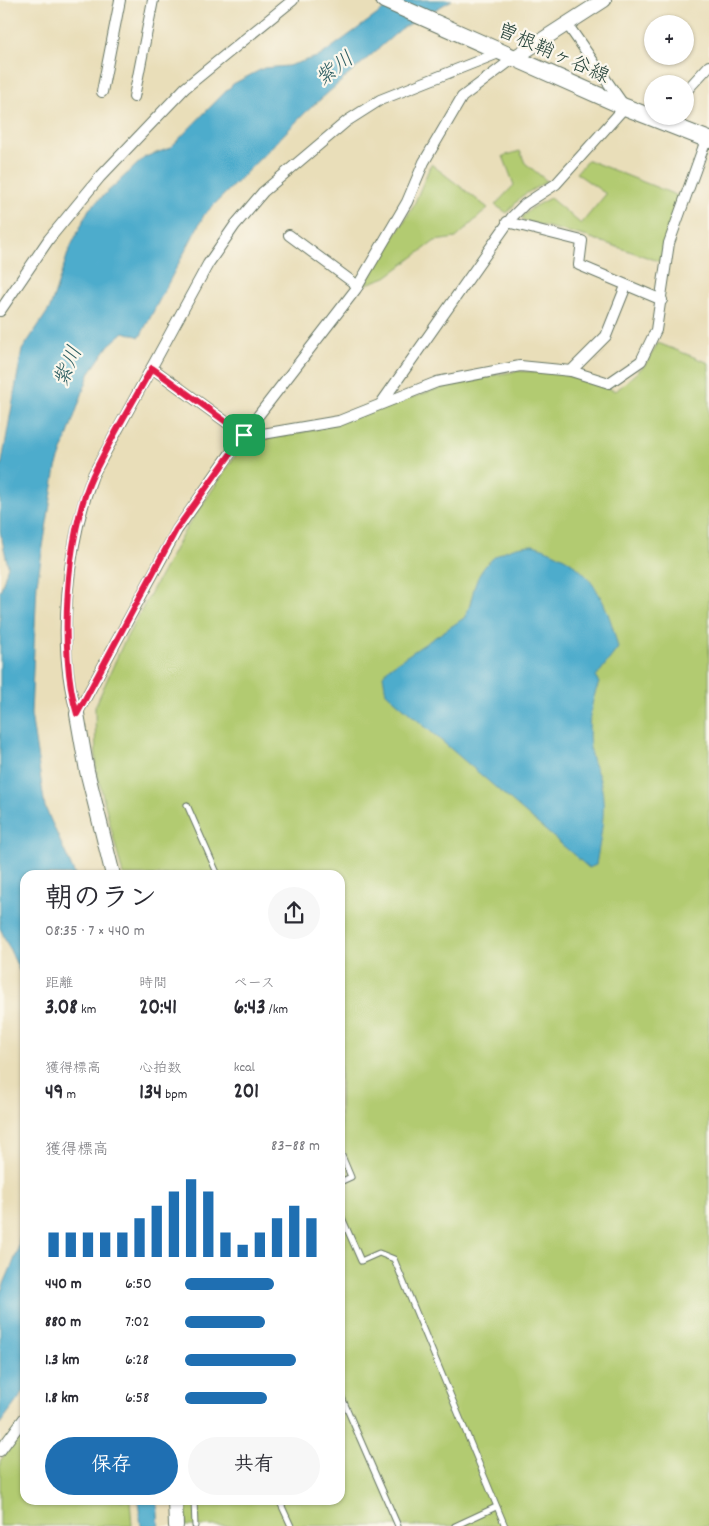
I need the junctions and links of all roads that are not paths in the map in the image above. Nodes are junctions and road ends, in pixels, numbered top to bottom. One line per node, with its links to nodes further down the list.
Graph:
1 (120, 0): 10 (street)
2 (153, 0): 11 (street)
3 (293, 0): 21 (street)
4 (384, 0): 7 (main road, 曽根鞘ヶ谷線)
5 (604, 0): 6 (street)
6 (567, 24): 7 (street); 12 (street)
7 (508, 55): 12 (main road, 曽根鞘ヶ谷線); 18 (street); 22 (street)
8 (709, 66): 9 (street)
9 (694, 82)
10 (102, 92)
11 (134, 97)
12 (625, 107): 13 (main road, 曽根鞘ヶ谷線); 16 (street)
13 (644, 112)
14 (684, 125): 15 (main road, 曽根鞘ヶ谷線)
15 (708, 140): 20 (street)
16 (508, 222): 19 (street); 24 (street)
17 (289, 235): 18 (street)
18 (358, 286): 25 (street)
19 (626, 286): 20 (street); 23 (street)
20 (662, 300): 23 (street)
21 (0, 312)
22 (152, 368): 25 (street); 26 (street)
23 (571, 371): 24 (street)
24 (382, 402): 25 (street)
25 (244, 435): 26 (street)
26 (77, 714): 28 (street)
27 (187, 805): 29 (lane)
28 (112, 870)
29 (216, 870)
30 (345, 1162): 31 (lane)
31 (345, 1180)
32 (345, 1224): 39 (lane)
33 (345, 1404): 43 (lane)
34 (20, 1424): 35 (street)
35 (0, 1451)
36 (175, 1505): 40 (street)
37 (194, 1505): 41 (lane)
38 (281, 1505): 42 (lane)
39 (496, 1507): 44 (lane); 45 (lane)
40 (176, 1526)
41 (195, 1526)
42 (291, 1526)
43 (398, 1526)
44 (455, 1526)
45 (505, 1526)

